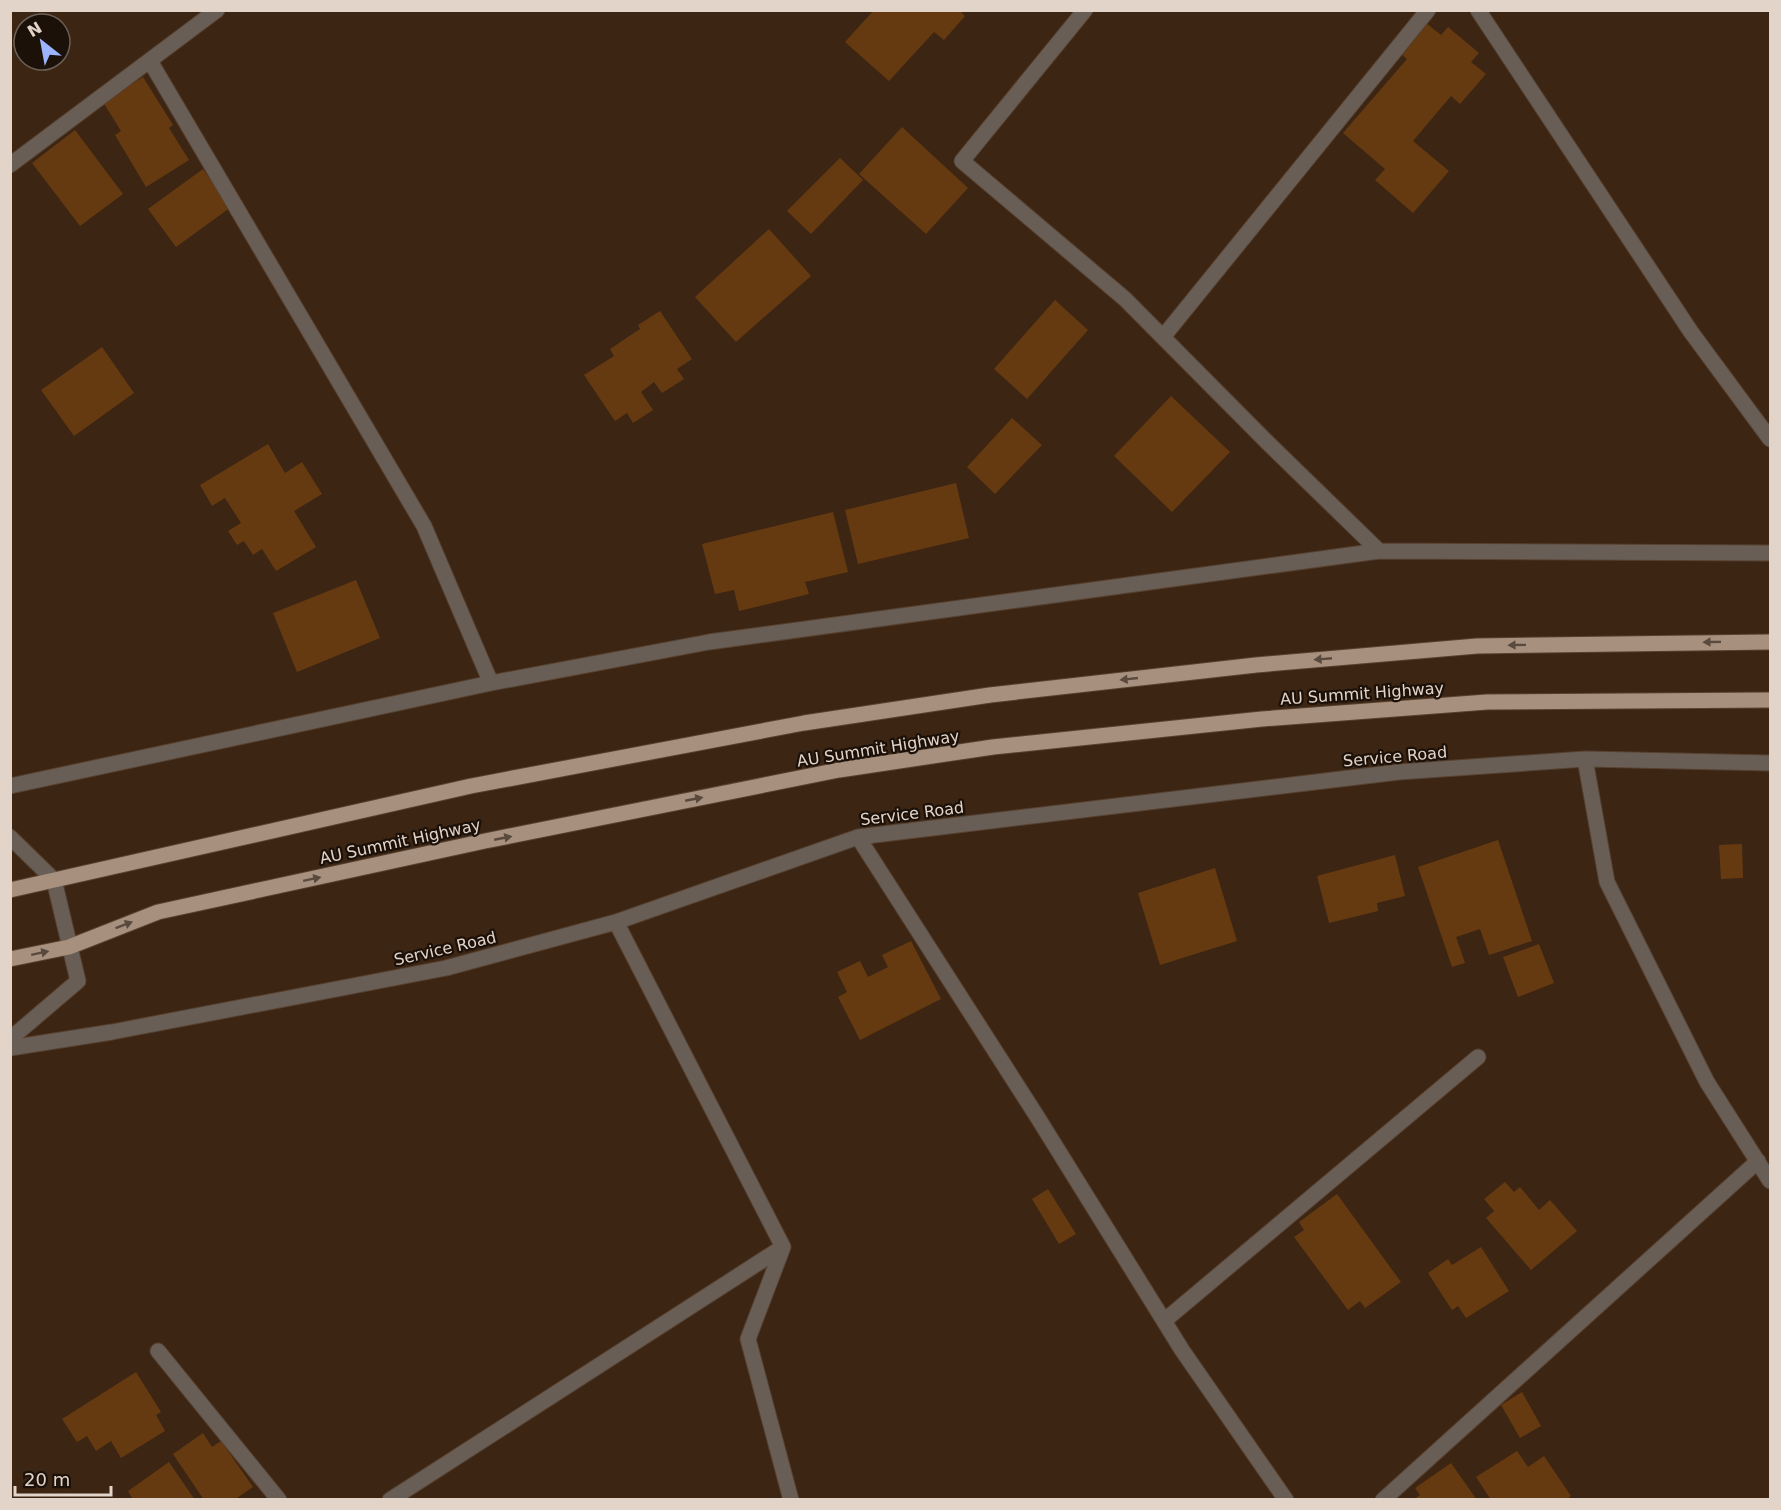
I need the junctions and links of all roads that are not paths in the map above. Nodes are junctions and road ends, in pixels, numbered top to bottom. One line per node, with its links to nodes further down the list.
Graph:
1 (217, 10): 5 (street)
2 (1085, 10): 7 (street)
3 (1428, 10): 7 (street)
4 (1478, 10): 8 (street)
5 (150, 61): 6 (street); 12 (street)
6 (10, 165)
7 (1163, 337): 9 (street)
8 (1770, 439)
9 (1378, 550): 10 (street); 12 (street)
10 (1770, 553)
11 (1770, 642): 19 (main road, one-way to 19)
12 (490, 683): 16 (street)
13 (1770, 700): 22 (main road, AU Summit Highway, one-way to 13)
14 (1585, 759): 15 (street, Service Road); 18 (street, Service Road); 27 (street)
15 (1770, 763)
16 (10, 786)
17 (10, 837): 19 (street)
18 (858, 837): 21 (street, Service Road); 30 (street)
19 (54, 880): 20 (main road); 22 (street)
20 (10, 890)
21 (616, 922): 25 (street, Service Road); 29 (street)
22 (69, 947): 23 (main road, AU Summit Highway, one-way to 22); 24 (street)
23 (10, 959)
24 (10, 1039)
25 (10, 1048)
26 (1478, 1057): 30 (street)
27 (1758, 1161): 28 (street); 36 (street)
28 (1770, 1181)
29 (783, 1247): 33 (street); 34 (street)
30 (1164, 1321): 35 (street)
31 (158, 1351): 32 (street)
32 (279, 1500)
33 (390, 1500)
34 (791, 1500)
35 (1286, 1500)
36 (1383, 1500)

